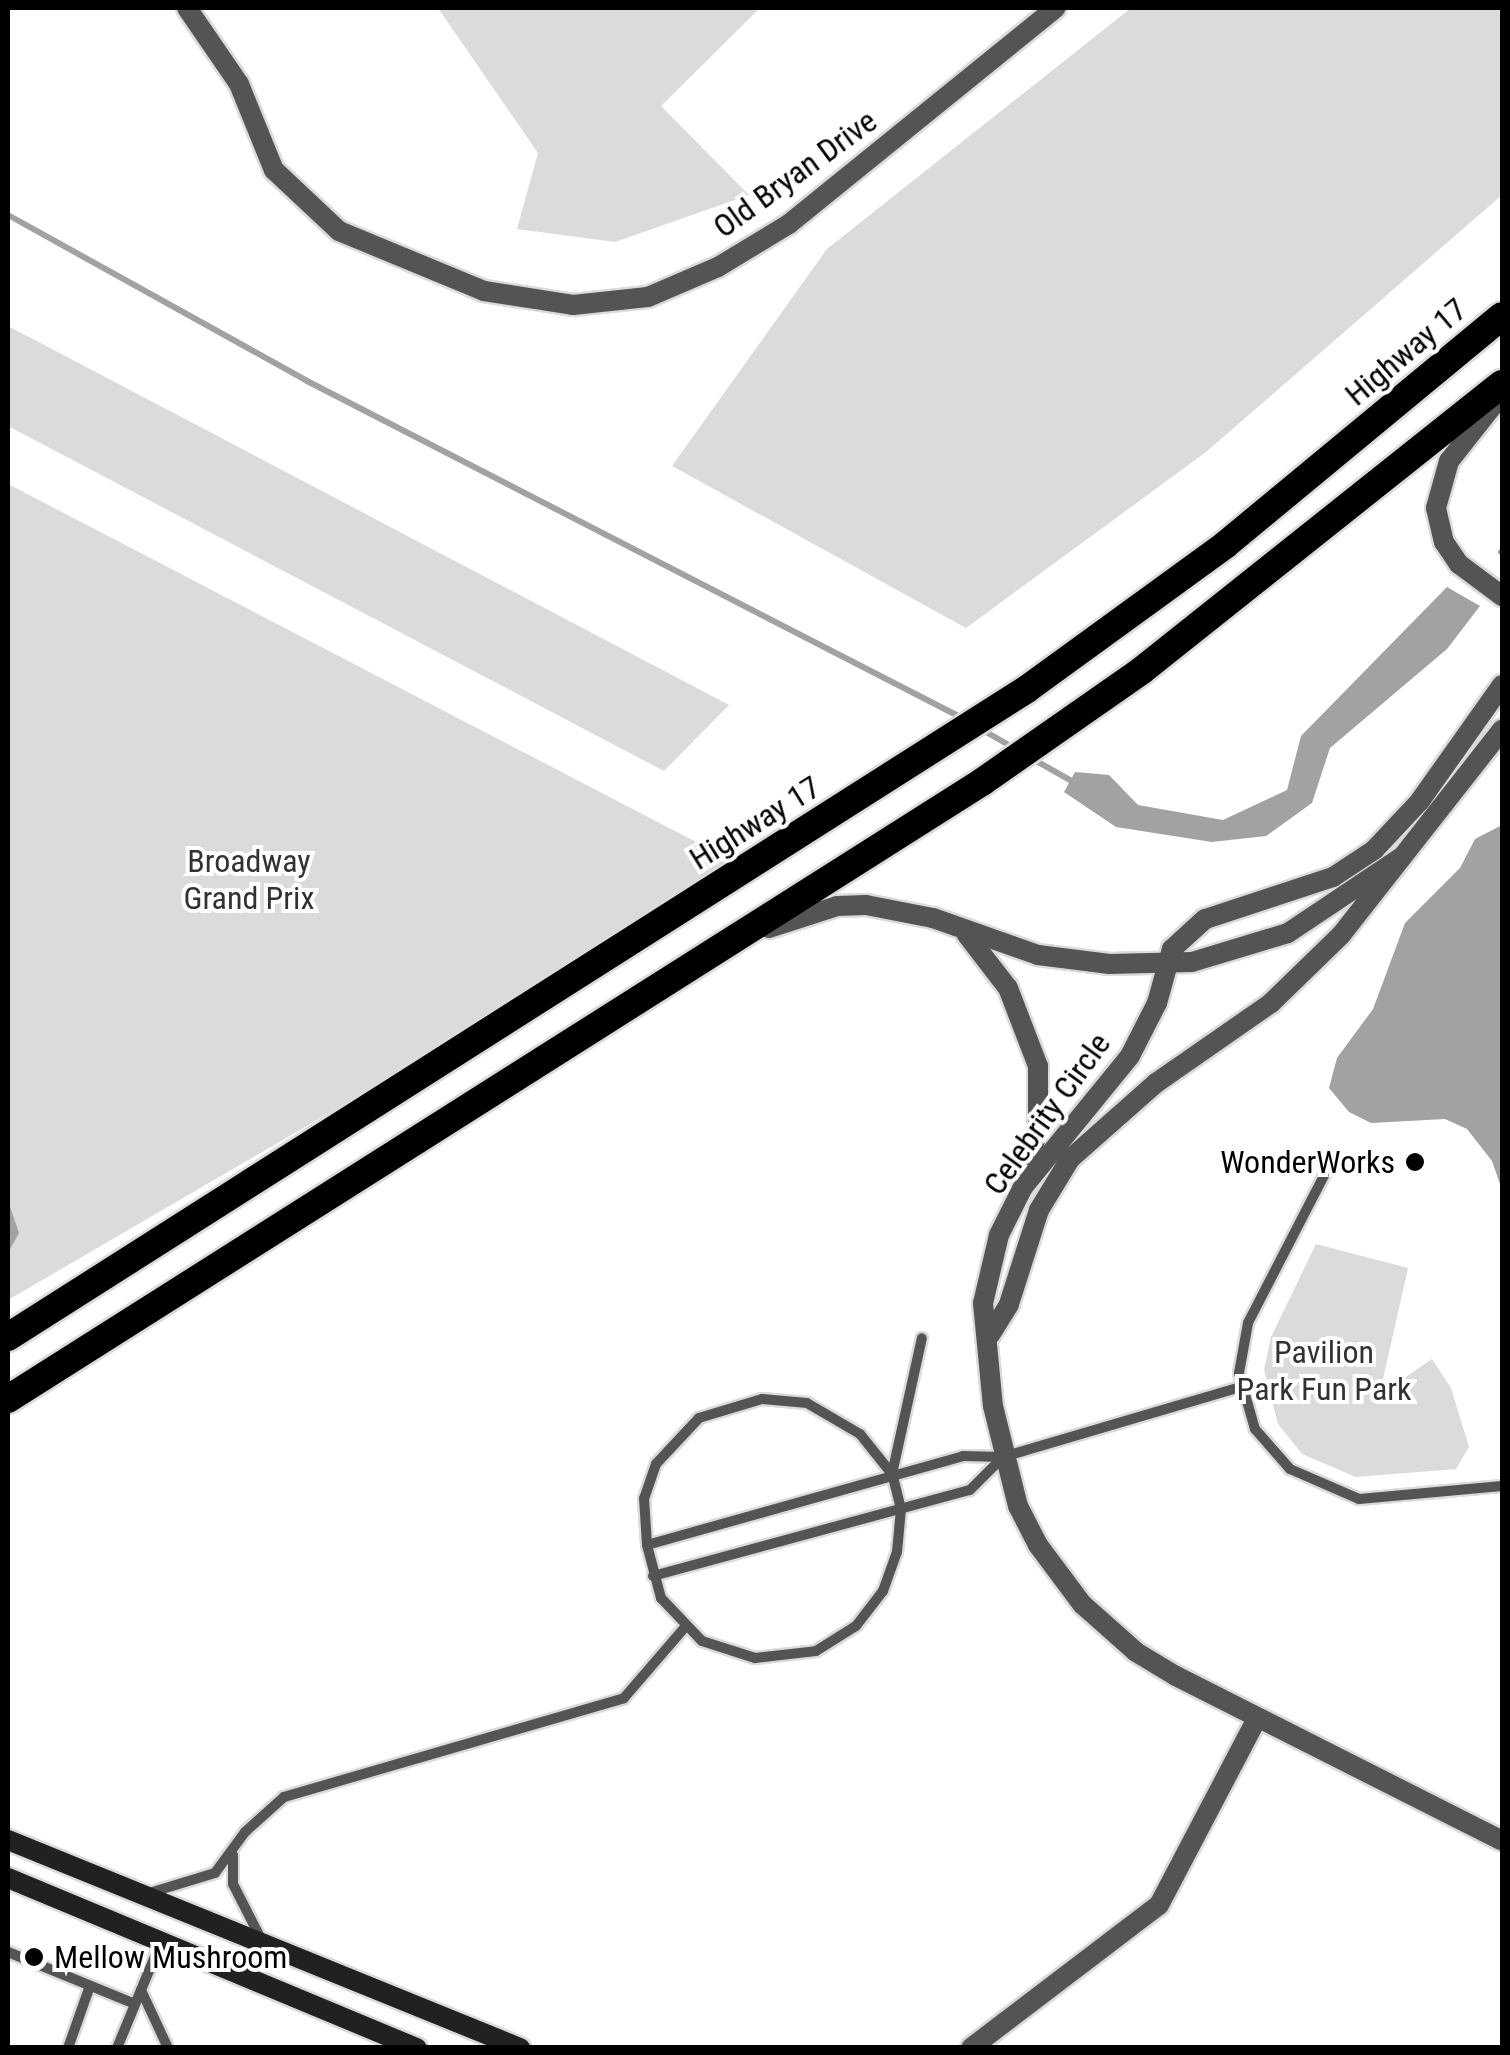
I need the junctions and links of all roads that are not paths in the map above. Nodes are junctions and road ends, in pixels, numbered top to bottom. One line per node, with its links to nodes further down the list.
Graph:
1 (187, 8): 2 (street, Old Bryan Drive)
2 (1056, 8)
3 (1502, 316): 16 (highway, Highway 17)
4 (1502, 384): 11 (highway)
5 (1502, 394): 6 (street)
6 (1498, 590)
7 (1502, 685): 12 (street, Celebrity Circle)
8 (1502, 730): 9 (street, Celebrity Circle)
9 (1410, 851): 12 (street); 15 (street, Celebrity Circle)
10 (967, 934): 11 (street); 12 (street); 14 (street)
11 (723, 946): 19 (highway)
12 (1168, 962): 14 (street, Celebrity Circle)
13 (1330, 1164): 18 (lane)
14 (1023, 1187): 15 (street, Celebrity Circle)
15 (990, 1335): 20 (street, Celebrity Circle)
16 (8, 1337)
17 (922, 1338): 21 (lane)
18 (1242, 1387): 20 (lane); 22 (lane)
19 (8, 1399)
20 (1003, 1457): 21 (lane); 23 (lane); 27 (street, Celebrity Circle)
21 (892, 1474): 23 (lane); 24 (lane); 24 (lane)
22 (1502, 1486)
23 (901, 1510): 25 (lane); 26 (lane)
24 (646, 1545): 25 (lane)
25 (653, 1576): 26 (lane)
26 (684, 1627): 30 (lane)
27 (1257, 1718): 29 (street, Celebrity Circle); 44 (street)
28 (8, 1840): 32 (main road)
29 (1502, 1841)
30 (234, 1854): 32 (lane); 34 (lane)
31 (8, 1878): 33 (main road)
32 (144, 1894): 34 (main road)
33 (162, 1940): 37 (lane); 42 (main road)
34 (263, 1942): 43 (main road)
35 (8, 1952): 36 (lane)
36 (90, 1986): 38 (lane); 39 (lane)
37 (141, 1990): 38 (lane); 41 (lane)
38 (135, 2004): 40 (lane)
39 (68, 2048)
40 (117, 2048)
41 (168, 2048)
42 (417, 2048)
43 (520, 2048)
44 (970, 2048)

